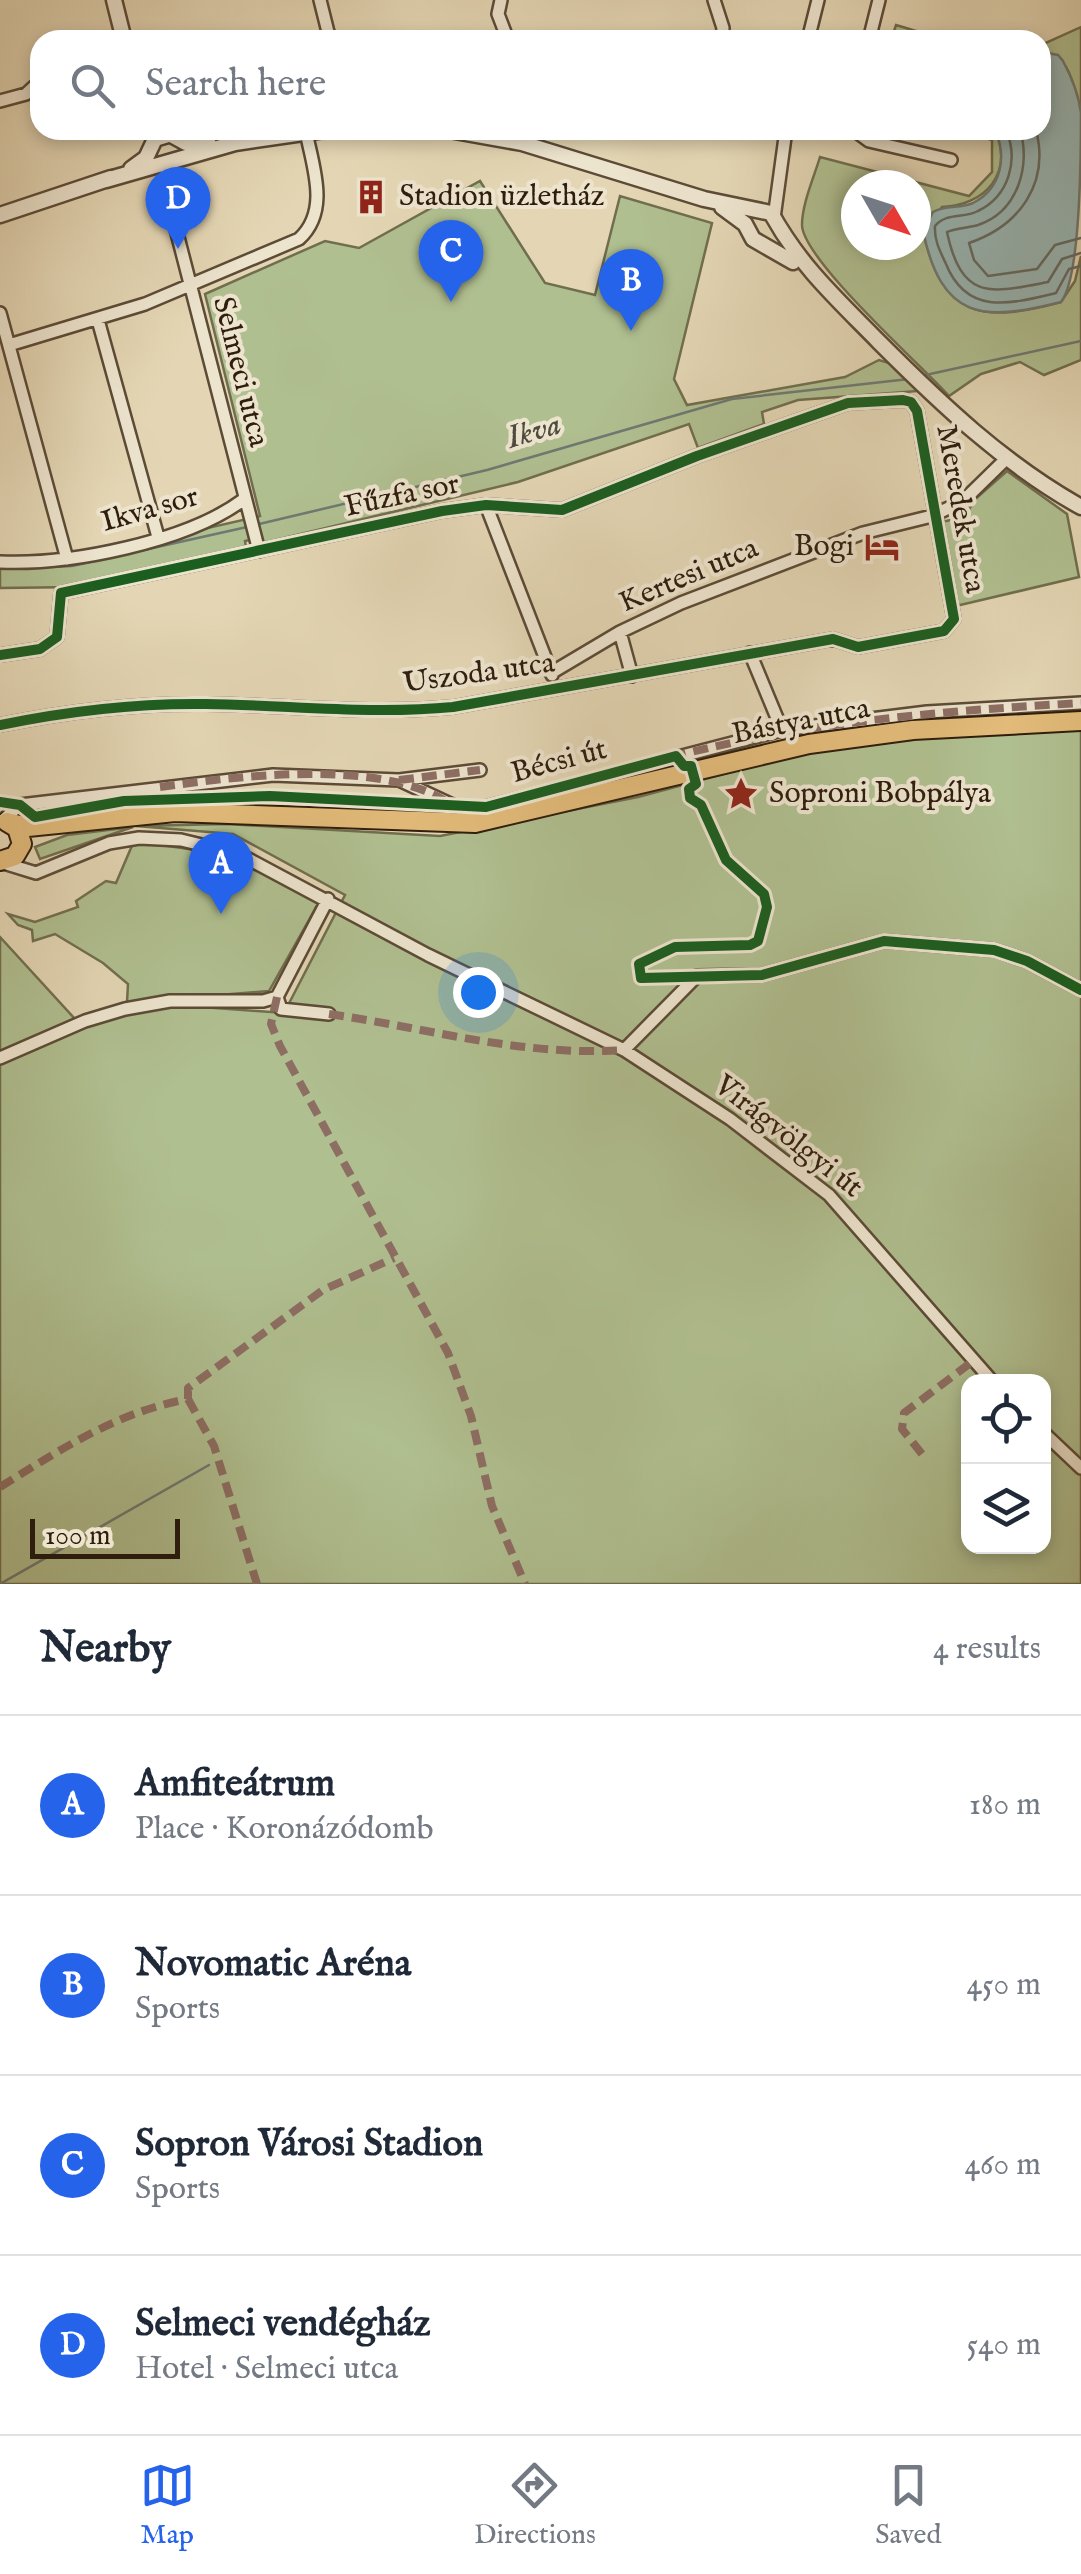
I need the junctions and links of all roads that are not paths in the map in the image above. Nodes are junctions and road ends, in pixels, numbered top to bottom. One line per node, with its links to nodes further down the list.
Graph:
1 (114, 0): 7 (street)
2 (320, 0): 8 (street)
3 (501, 0): 9 (street)
4 (714, 0): 10 (street)
5 (818, 0): 11 (street)
6 (879, 0): 12 (street)
7 (122, 30)
8 (328, 30)
9 (504, 30)
10 (723, 30)
11 (810, 30)
12 (872, 30)
13 (30, 90): 14 (street)
14 (0, 101)
15 (216, 140): 22 (street)
16 (249, 140): 22 (street)
17 (308, 140): 34 (street)
18 (500, 140): 23 (street)
19 (532, 140): 23 (street)
20 (784, 140): 25 (street)
21 (867, 140): 26 (street)
22 (235, 142): 24 (street)
23 (530, 146): 28 (street)
24 (157, 152): 27 (street); 27 (street); 34 (street, Selmeci utca)
25 (782, 154): 29 (street); 31 (street)
26 (950, 160)
27 (106, 180): 30 (street)
28 (704, 199): 29 (street); 32 (street)
29 (757, 209): 31 (street); 32 (street)
30 (0, 212)
31 (775, 220): 33 (street); 35 (street)
32 (744, 224): 33 (street)
33 (760, 241): 35 (street)
34 (190, 286): 37 (street); 41 (street, Selmeci utca)
35 (832, 295): 40 (street)
36 (0, 313): 38 (street)
37 (98, 320): 38 (street); 45 (street)
38 (9, 345): 47 (street)
39 (916, 408): 42 (street, Fűzfa sor); 44 (street, Meredek utca)
40 (1007, 458): 43 (street); 44 (street, Kertesi utca)
41 (243, 500): 45 (street, Ikva sor); 46 (street, Selmeci utca)
42 (486, 505): 46 (street, Fűzfa sor); 53 (street)
43 (1081, 507)
44 (932, 516): 49 (street, Meredek utca); 50 (street, Kertesi utca)
45 (158, 537): 47 (street, Ikva sor)
46 (256, 545): 52 (street, Fűzfa sor)
47 (67, 558): 48 (street)
48 (0, 562)
49 (954, 619): 51 (street, Uszoda utca)
50 (620, 632): 53 (street, Kertesi utca); 54 (street)
51 (750, 653): 54 (street, Uszoda utca); 59 (street)
52 (0, 655)
53 (551, 673): 55 (street)
54 (632, 676): 55 (street, Uszoda utca)
55 (557, 688): 58 (street, Uszoda utca)
56 (1081, 704): 59 (street, Bécsi út)
57 (1081, 722): 63 (main road, Bástya utca)
58 (0, 725)
59 (782, 730): 61 (street, Bécsi út)
60 (480, 770): 61 (street, Bécsi út)
61 (400, 780): 62 (street, Bécsi út)
62 (3, 822): 63 (main road, Bástya utca); 64 (main road)
63 (58, 824): 64 (main road, Bástya utca)
64 (21, 845): 65 (main road, Bástya utca); 66 (street)
65 (0, 861): 66 (street, Virágvölgyi út)
66 (58, 864): 67 (street, Virágvölgyi út)
67 (328, 899): 69 (street); 71 (street, Virágvölgyi út)
68 (1081, 990): 71 (street)
69 (277, 997): 70 (street); 72 (street)
70 (329, 1014)
71 (624, 1050): 73 (street, Virágvölgyi út)
72 (0, 1058)
73 (985, 1374)
74 (1051, 1440): 75 (street)
75 (1081, 1468)

